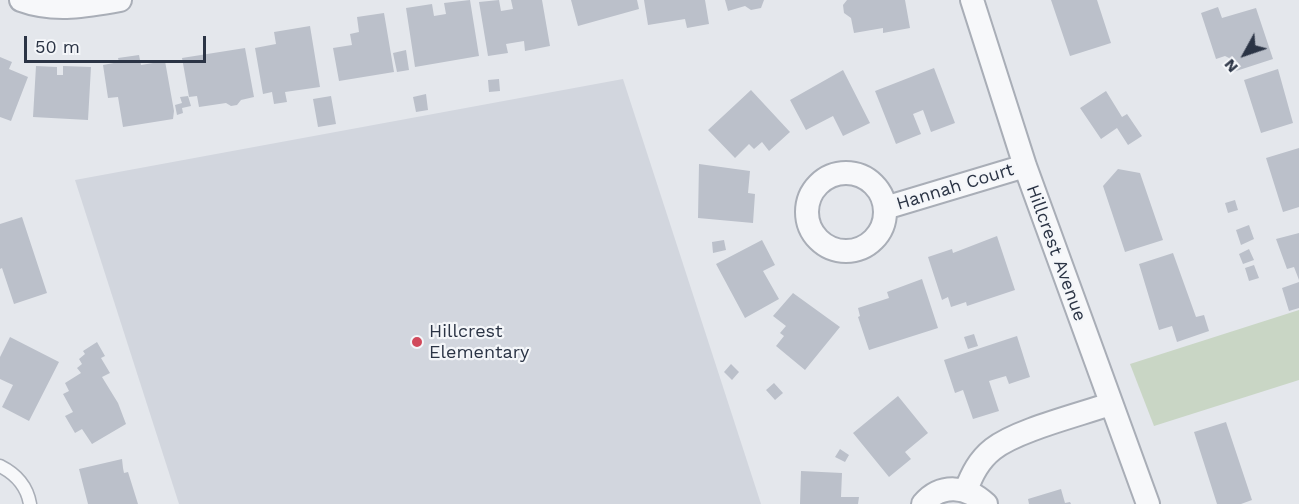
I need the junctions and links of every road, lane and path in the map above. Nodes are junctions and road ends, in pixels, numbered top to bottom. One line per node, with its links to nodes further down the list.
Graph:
1 (21, 0): 2 (street)
2 (120, 0)
3 (972, 0): 4 (street, Hillcrest Avenue)
4 (1025, 166): 5 (street, Hannah Court); 6 (street, Hillcrest Avenue)
5 (885, 208)
6 (1110, 404): 8 (street); 12 (street, Hillcrest Avenue)
7 (0, 466): 9 (lane)
8 (966, 490): 10 (street); 11 (street)
9 (30, 504)
10 (923, 504)
11 (986, 504)
12 (1148, 504)

